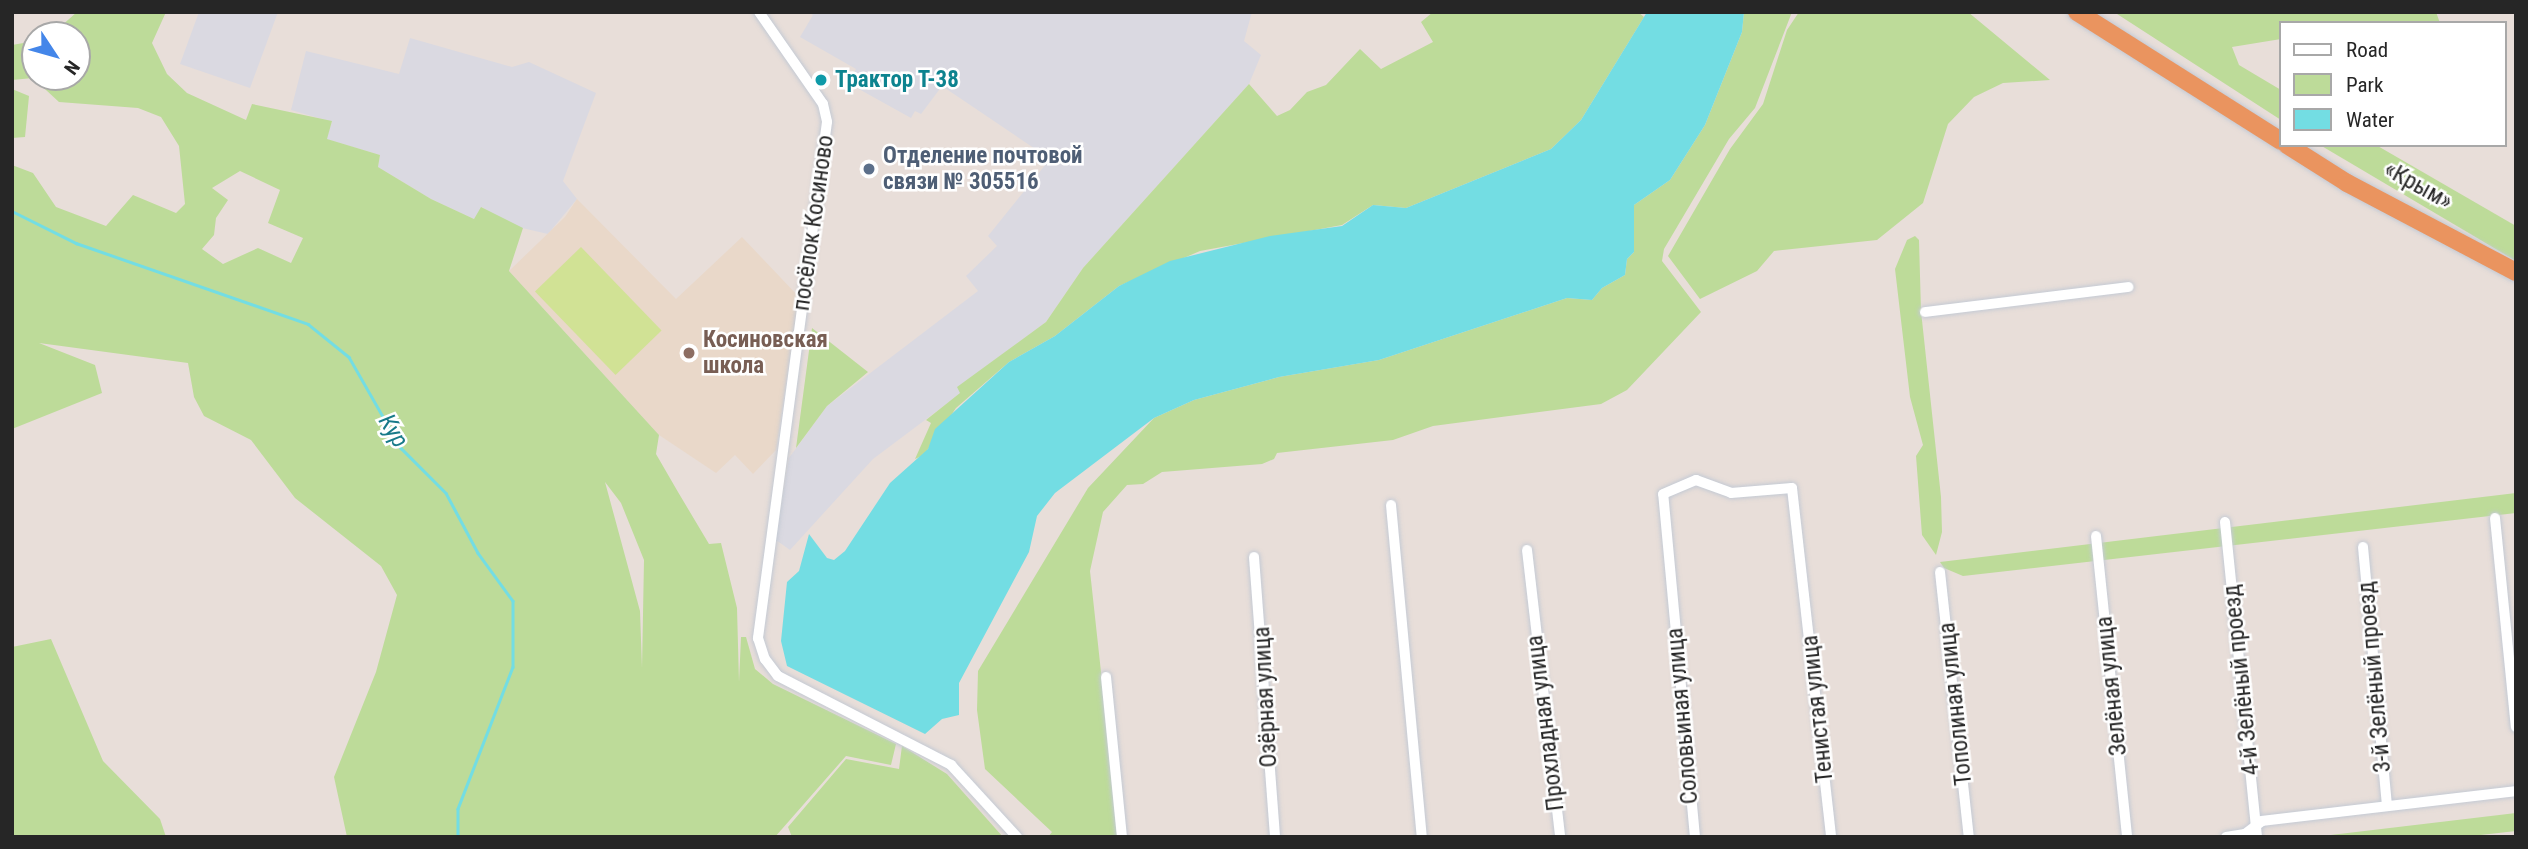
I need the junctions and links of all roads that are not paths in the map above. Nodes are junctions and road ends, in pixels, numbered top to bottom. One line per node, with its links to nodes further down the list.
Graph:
1 (759, 12): 26 (street, посёлок Косиново)
2 (2077, 12): 5 (highway)
3 (2091, 12): 4 (highway)
4 (2280, 134)
5 (2280, 140)
6 (2290, 147): 9 (highway)
7 (2302, 147): 8 (highway, «Крым»)
8 (2516, 266)
9 (2516, 272)
10 (2128, 287): 11 (street)
11 (1925, 312)
12 (1391, 505): 29 (street)
13 (2496, 518): 22 (street)
14 (2225, 522): 25 (street, 4-й Зелёный проезд)
15 (2096, 536): 34 (street, Зелёная улица)
16 (2363, 547): 24 (street, 3-й Зелёный проезд)
17 (1527, 550): 30 (street, Прохладная улица)
18 (1254, 557): 28 (street, Озёрная улица)
19 (1940, 572): 33 (street, Тополиная улица)
20 (1671, 596): 31 (street, Соловьиная улица); 32 (street, Тенистая улица)
21 (1106, 677): 27 (street)
22 (2516, 727)
23 (2516, 791): 24 (street)
24 (2387, 806): 25 (street)
25 (2258, 824): 35 (street); 36 (street, 4-й Зелёный проезд)
26 (1017, 837)
27 (1122, 837)
28 (1275, 837)
29 (1422, 837)
30 (1560, 837)
31 (1695, 837)
32 (1832, 837)
33 (1969, 837)
34 (2127, 837)
35 (2226, 837)
36 (2257, 837)

